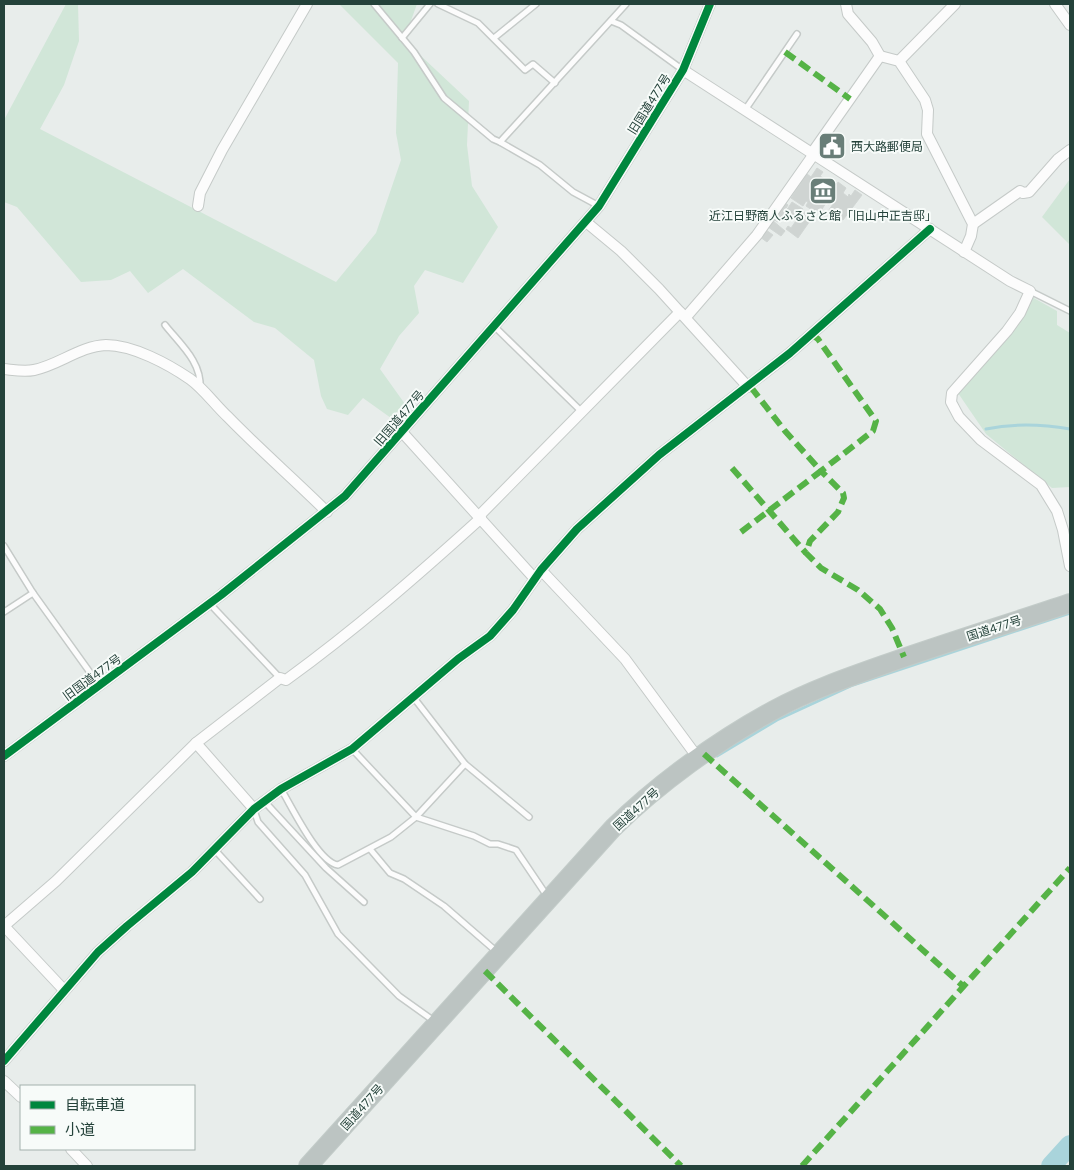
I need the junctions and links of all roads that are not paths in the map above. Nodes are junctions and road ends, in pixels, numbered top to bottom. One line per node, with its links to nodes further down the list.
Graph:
1 (307, 4): 24 (street)
2 (374, 4): 14 (lane)
3 (430, 4): 14 (lane)
4 (438, 4): 15 (lane)
5 (536, 4): 15 (lane)
6 (626, 4): 11 (lane)
7 (710, 4): 18 (street, 旧国道477号)
8 (846, 4): 16 (street)
9 (955, 4): 17 (street)
10 (1055, 4): 12 (street)
11 (611, 21): 18 (lane); 19 (lane)
12 (1070, 26)
13 (796, 34): 20 (lane)
14 (402, 38): 21 (lane)
15 (494, 38): 19 (lane)
16 (880, 56): 17 (street); 23 (street)
17 (899, 60): 27 (street)
18 (683, 70): 20 (street); 25 (street, 旧国道477号)
19 (555, 83): 21 (lane)
20 (745, 110): 23 (street)
21 (500, 142): 25 (lane)
22 (1070, 150): 27 (street)
23 (813, 153): 28 (street); 32 (street)
24 (198, 206)
25 (599, 206): 26 (street, 旧国道477号)
26 (586, 222): 32 (street); 34 (street, 旧国道477号)
27 (973, 224): 29 (street)
28 (930, 229): 29 (street); 36 (street)
29 (964, 252): 30 (street)
30 (1030, 291): 31 (lane); 43 (street)
31 (1070, 311)
32 (681, 313): 36 (street); 38 (street)
33 (165, 325): 37 (lane)
34 (494, 326): 38 (lane); 39 (street, 旧国道477号)
35 (4, 369): 37 (street)
36 (748, 387): 44 (street)
37 (200, 388): 40 (street)
38 (581, 410): 41 (street)
39 (402, 432): 40 (street, 旧国道477号); 41 (street)
40 (327, 512): 47 (street, 旧国道477号)
41 (480, 517): 45 (street); 50 (street)
42 (4, 546): 46 (lane)
43 (1070, 566)
44 (541, 570): 45 (street); 56 (street)
45 (535, 579): 52 (street)
46 (33, 593): 49 (lane); 51 (lane)
47 (210, 604): 50 (lane); 51 (street, 旧国道477号)
48 (1070, 604): 56 (highway, 国道477号)
49 (4, 612)
50 (280, 678): 53 (street)
51 (99, 686): 55 (street, 旧国道477号)
52 (414, 698): 54 (street); 57 (lane)
53 (196, 744): 60 (street); 68 (street)
54 (352, 749): 58 (street); 61 (lane)
55 (4, 756)
56 (698, 758): 66 (highway, 国道477号)
57 (465, 764): 61 (lane); 62 (lane)
58 (281, 789): 59 (street); 64 (lane)
59 (264, 801): 60 (street); 67 (lane)
60 (254, 809): 63 (street); 71 (lane)
61 (416, 817): 64 (lane); 66 (lane)
62 (529, 817)
63 (214, 849): 65 (lane); 70 (street)
64 (370, 849): 69 (lane)
65 (260, 899)
66 (549, 900): 69 (highway, 国道477号)
67 (364, 902)
68 (4, 926): 70 (street)
69 (500, 955): 71 (highway, 国道477号)
70 (64, 990): 72 (street)
71 (437, 1023): 77 (highway, 国道477号)
72 (4, 1061)
73 (4, 1081): 74 (street)
74 (20, 1096)
75 (72, 1150): 76 (street)
76 (88, 1166)
77 (308, 1166)

